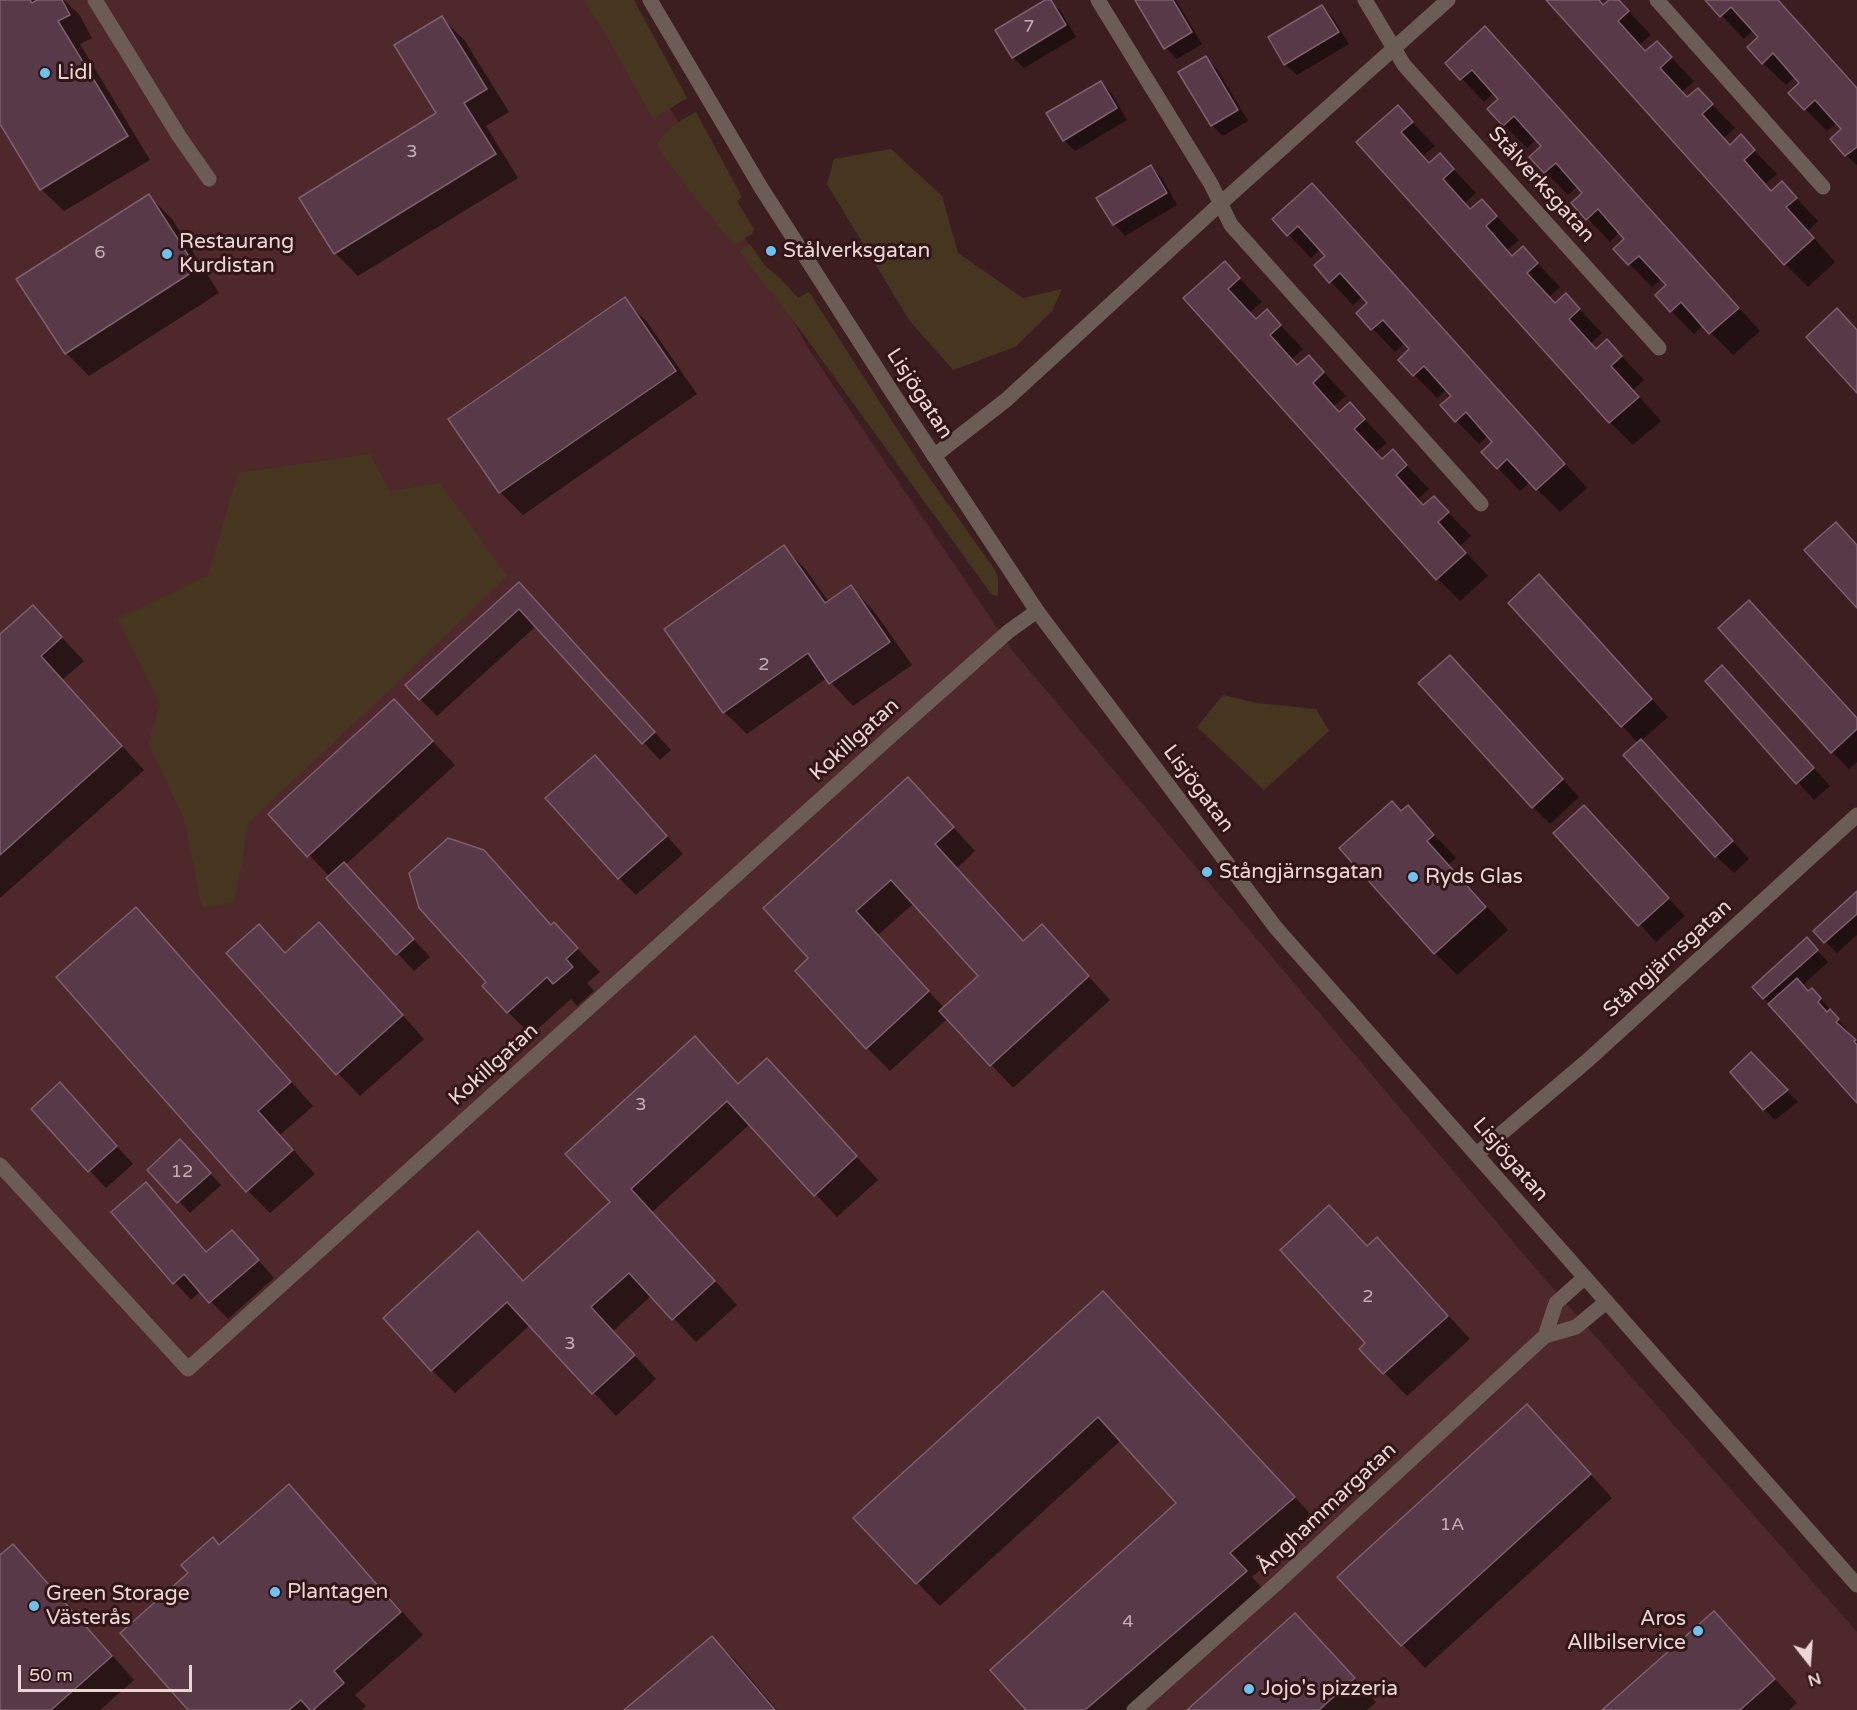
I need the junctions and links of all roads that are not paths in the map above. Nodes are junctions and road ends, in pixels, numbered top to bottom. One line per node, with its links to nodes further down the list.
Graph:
1 (95, 0): 8 (street)
2 (651, 0): 12 (street, Lisjögatan)
3 (1098, 0): 10 (street)
4 (1365, 0): 7 (street, Stålverksgatan)
5 (1448, 0): 7 (street)
6 (1657, 0): 9 (street)
7 (1394, 48): 10 (street); 11 (street, Stålverksgatan)
8 (209, 179)
9 (1822, 187)
10 (1221, 203): 12 (street); 13 (street)
11 (1659, 348)
12 (934, 456): 14 (street, Lisjögatan)
13 (1480, 504)
14 (1038, 611): 16 (street, Lisjögatan); 17 (street, Kokillgatan)
15 (1857, 815): 16 (street, Stångjärnsgatan)
16 (1477, 1155): 18 (street, Lisjögatan)
17 (0, 1165)
18 (1584, 1278): 19 (street, Lisjögatan); 20 (street, Ånghammargatan)
19 (1605, 1303): 20 (street, Ånghammargatan); 21 (street, Lisjögatan)
20 (1545, 1336): 22 (street, Ånghammargatan)
21 (1857, 1586)
22 (1134, 1710)

